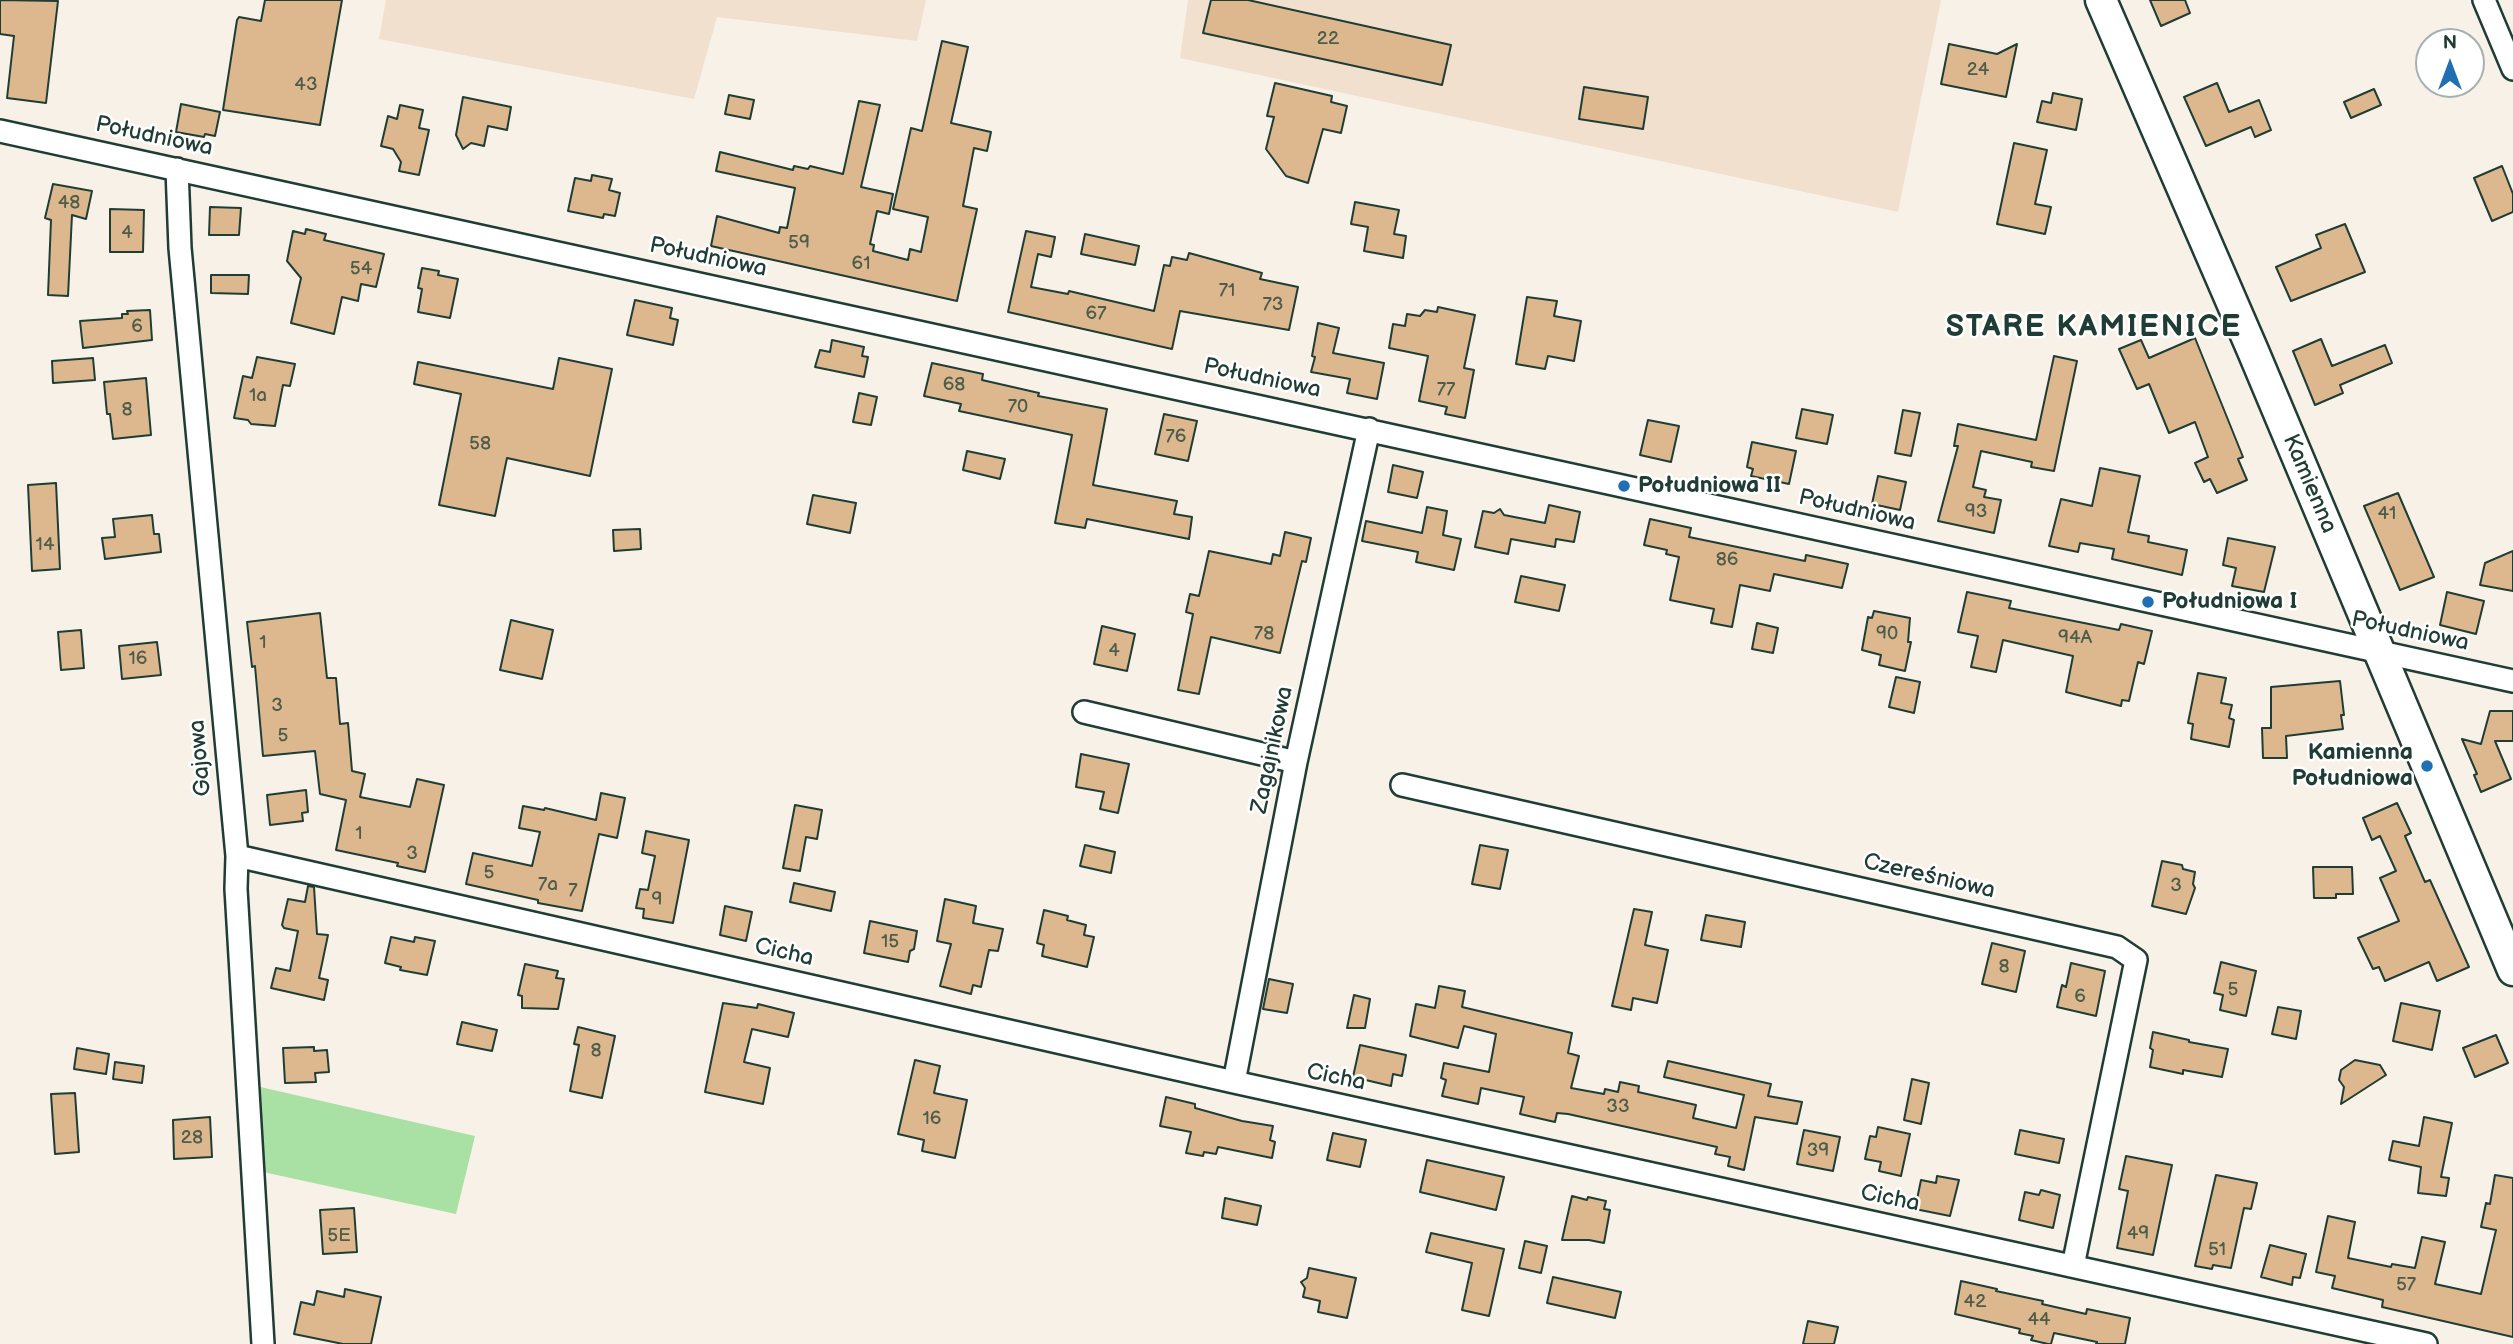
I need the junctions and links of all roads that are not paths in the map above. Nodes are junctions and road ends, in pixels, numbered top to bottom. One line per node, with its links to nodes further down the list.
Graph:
1 (2101, 0): 7 (street, Kamienna)
2 (2484, 0): 3 (street)
3 (2513, 69)
4 (0, 131): 5 (street, Południowa)
5 (177, 169): 6 (street, Południowa); 12 (street, Gajowa)
6 (1369, 429): 7 (street, Południowa); 10 (street, Zagajnikowa)
7 (2379, 652): 8 (street, Południowa); 13 (street, Kamienna)
8 (2513, 681)
9 (1084, 712): 10 (street)
10 (1296, 762): 14 (street, Zagajnikowa)
11 (1402, 785): 15 (street, Czereśniowa)
12 (237, 856): 14 (street, Cicha); 16 (street, Gajowa)
13 (2513, 970)
14 (1234, 1082): 15 (street, Cicha)
15 (2073, 1266): 17 (street, Cicha)
16 (263, 1344)
17 (2426, 1344)

